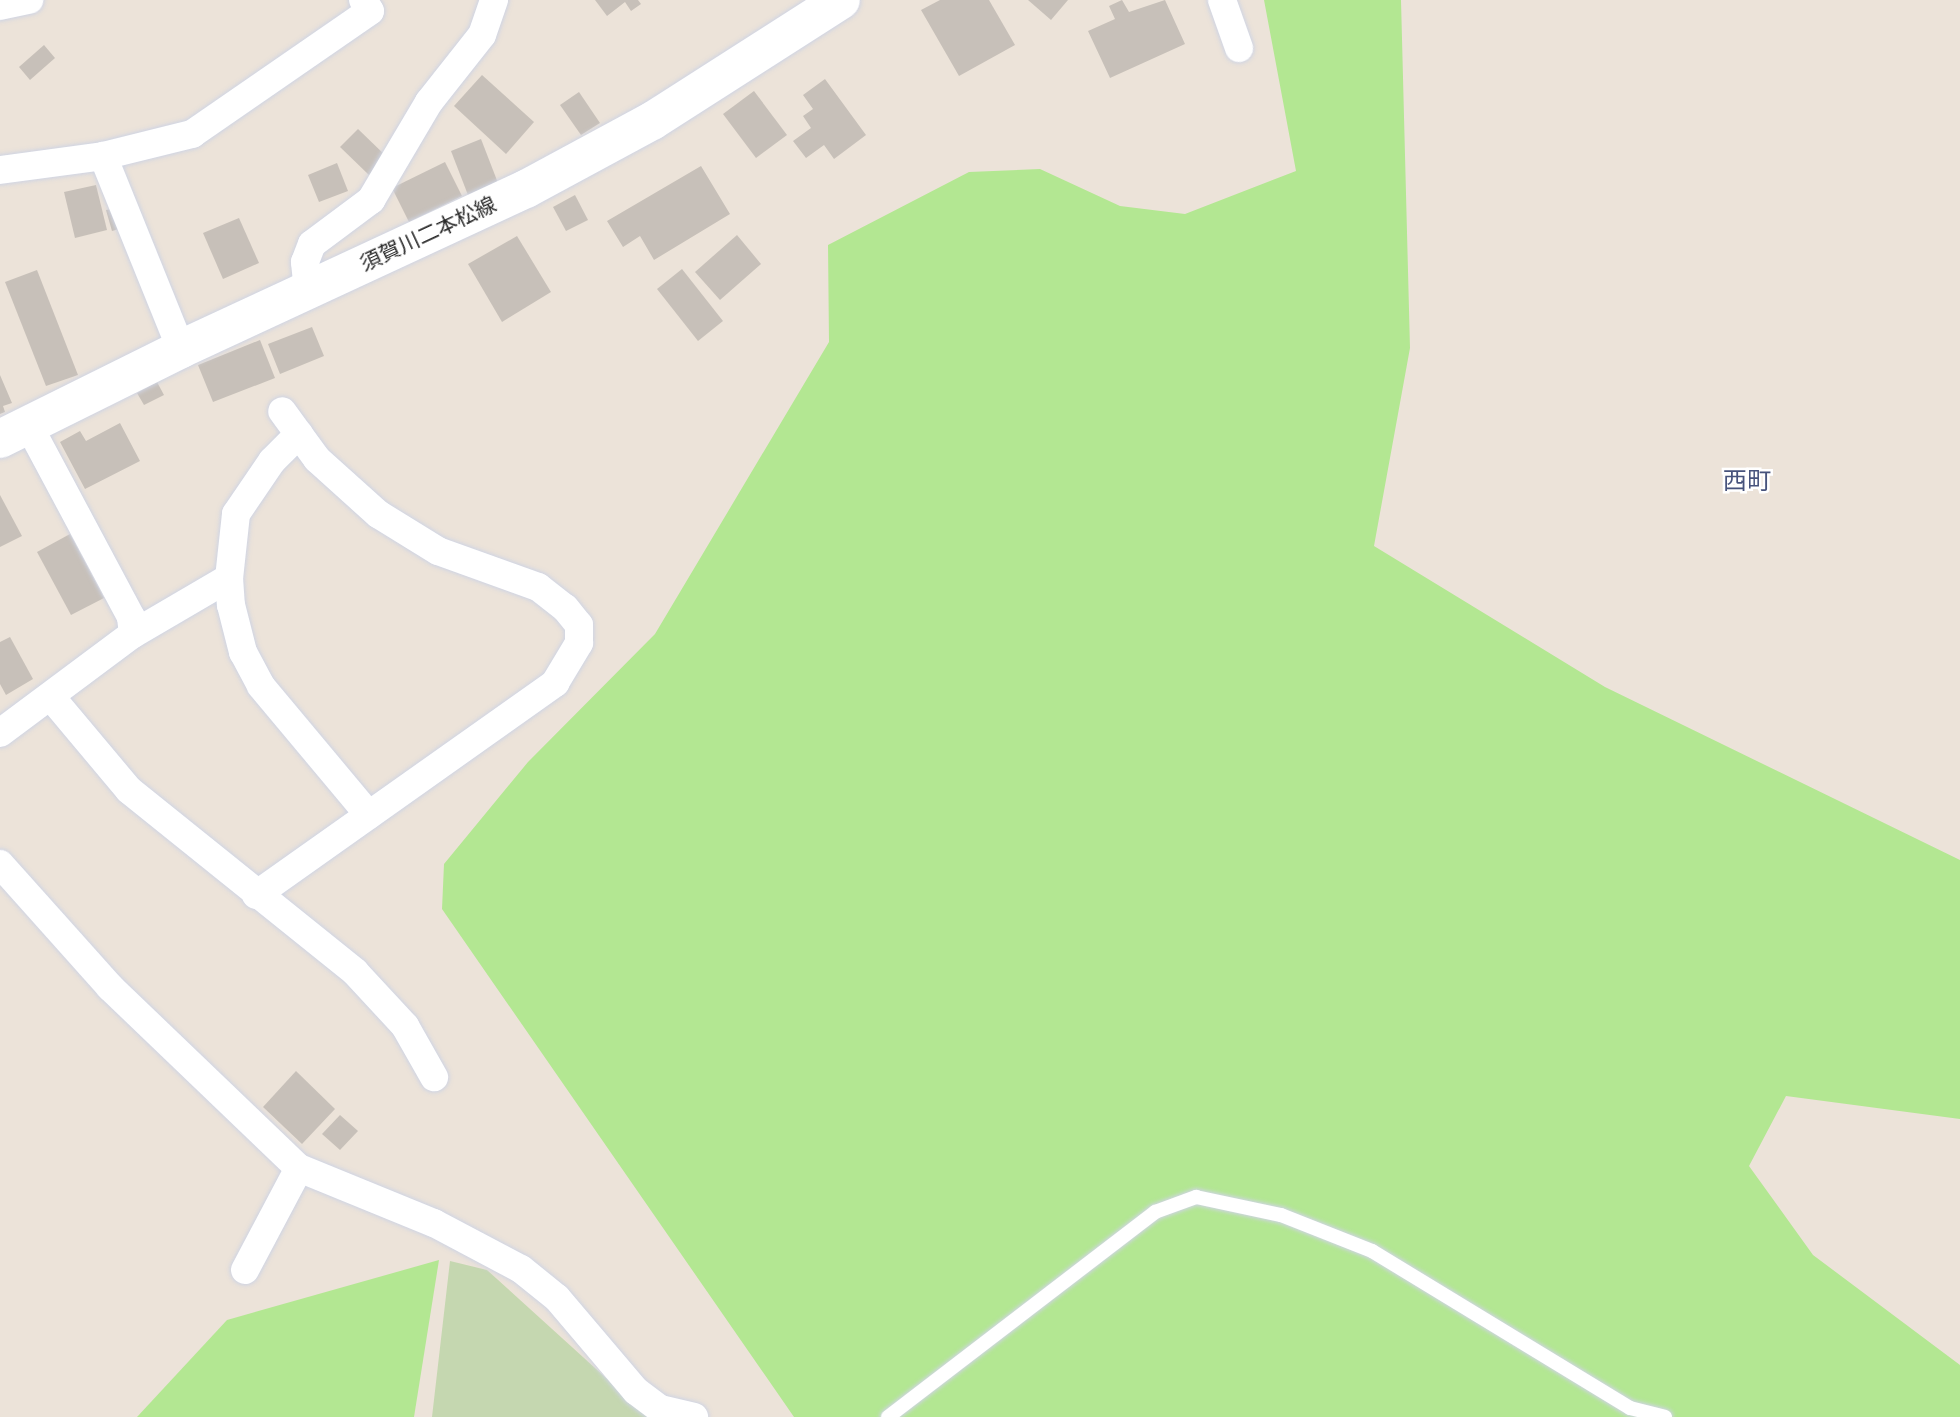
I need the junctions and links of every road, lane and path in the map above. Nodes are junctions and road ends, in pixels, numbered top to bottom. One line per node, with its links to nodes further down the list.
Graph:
1 (29, 0): 6 (street)
2 (363, 0): 8 (street)
3 (494, 0): 10 (street)
4 (840, 0): 10 (main road, 須賀川二本松線)
5 (1222, 0): 7 (street)
6 (0, 6)
7 (1239, 48)
8 (103, 156): 9 (street); 11 (street)
9 (0, 170)
10 (308, 291): 11 (main road, 須賀川二本松線)
11 (181, 349): 13 (main road, 須賀川二本松線)
12 (282, 411): 14 (street)
13 (14, 432): 16 (street)
14 (299, 434): 15 (street); 19 (street)
15 (229, 578): 16 (street); 19 (street)
16 (133, 634): 17 (street)
17 (51, 697): 18 (street); 21 (street)
18 (0, 733)
19 (369, 815): 21 (street)
20 (0, 864): 23 (street)
21 (256, 895): 22 (street)
22 (434, 1077)
23 (299, 1168): 24 (street); 25 (street)
24 (245, 1270)
25 (694, 1417)
26 (888, 1417): 27 (lane)
27 (1665, 1417)

